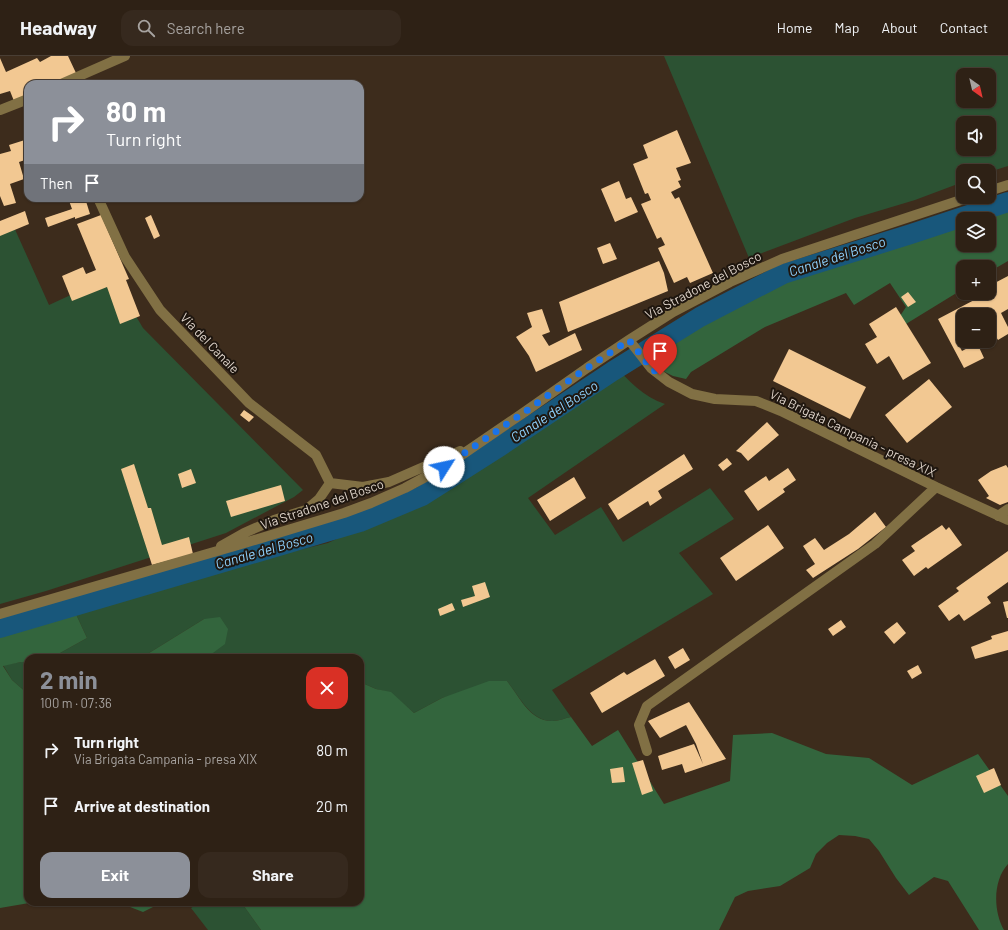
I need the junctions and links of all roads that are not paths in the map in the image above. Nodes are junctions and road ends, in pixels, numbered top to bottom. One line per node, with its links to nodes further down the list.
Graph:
1 (125, 56): 2 (street)
2 (70, 80)
3 (24, 101): 4 (street)
4 (0, 110)
5 (1008, 184): 6 (street)
6 (996, 188)
7 (100, 202): 11 (street, Via del Canale)
8 (956, 202): 9 (street, Via Stradone del Bosco)
9 (629, 340): 10 (street, Via Stradone del Bosco); 12 (street, Via Brigata Campania - presa XIX)
10 (475, 446): 11 (street); 16 (street, Via Stradone del Bosco)
11 (330, 483): 16 (street)
12 (936, 487): 14 (street, Via Brigata Campania - presa XIX); 18 (street)
13 (1008, 509): 14 (street)
14 (998, 516): 15 (street, Via Brigata Campania - presa XIX)
15 (1008, 520)
16 (208, 553): 17 (street, Via Stradone del Bosco)
17 (0, 614)
18 (647, 751)

